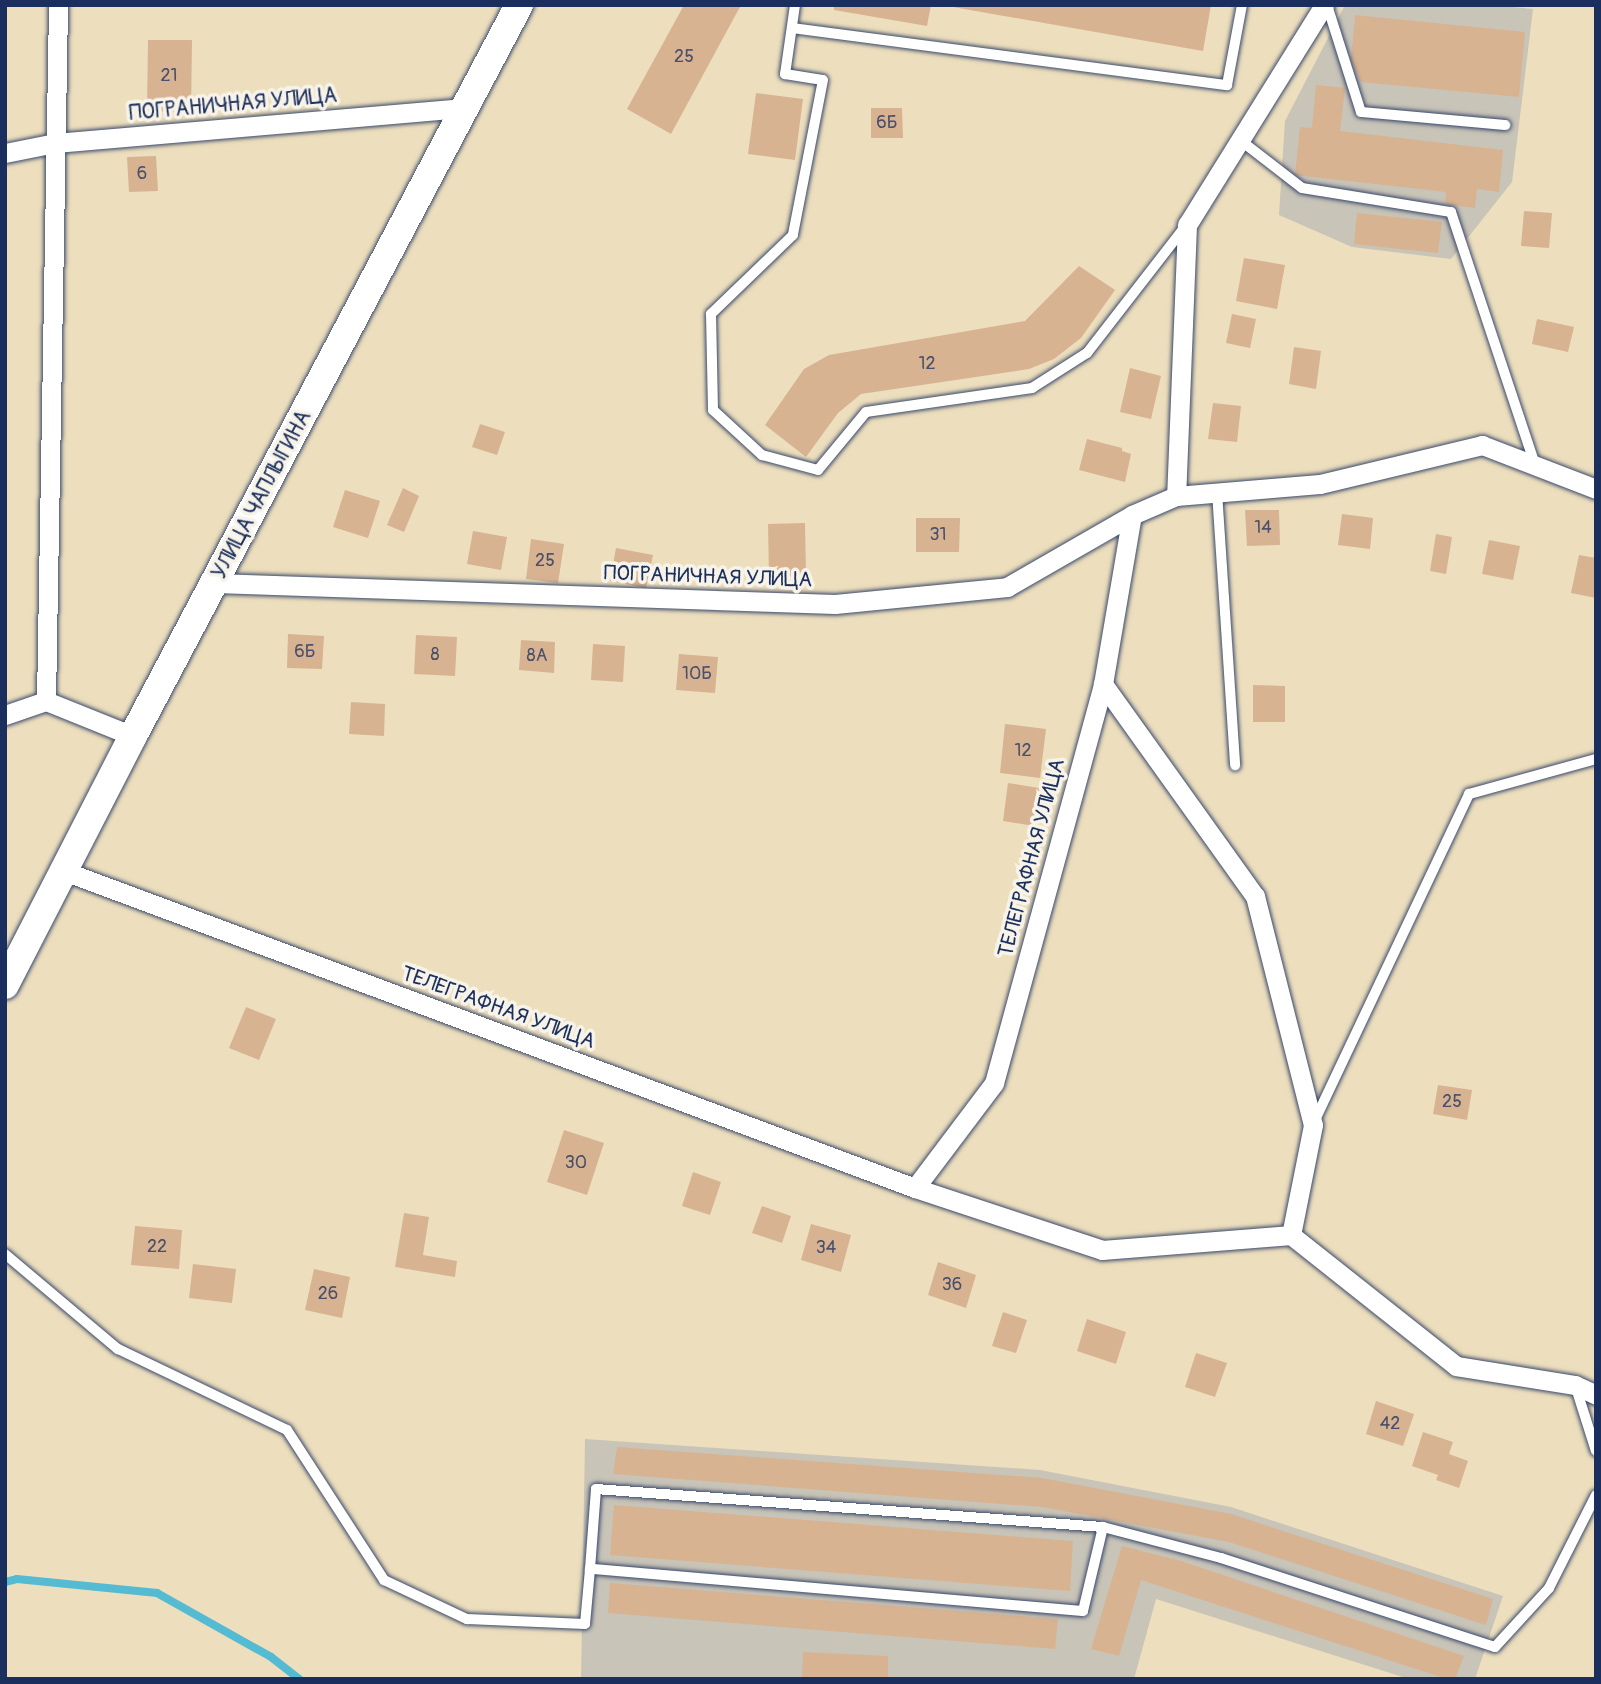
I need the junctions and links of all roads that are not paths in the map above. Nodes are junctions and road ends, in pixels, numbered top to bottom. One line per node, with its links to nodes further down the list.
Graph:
1 (58, 5): 10 (street)
2 (519, 5): 7 (main road, УЛИЦА ЧАПЛЫГИНА)
3 (795, 5): 6 (lane)
4 (1242, 5): 6 (lane)
5 (1325, 5): 8 (lane); 9 (street)
6 (792, 28): 12 (lane)
7 (465, 108): 10 (street, ПОГРАНИЧНАЯ УЛИЦА); 18 (main road, УЛИЦА ЧАПЛЫГИНА)
8 (1505, 124)
9 (1240, 140): 12 (street); 13 (lane)
10 (55, 143): 11 (street, ПОГРАНИЧНАЯ УЛИЦА); 20 (street)
11 (5, 153)
12 (1187, 225): 16 (street)
13 (1535, 466): 14 (street, ПОГРАНИЧНАЯ УЛИЦА); 15 (street, ПОГРАНИЧНАЯ УЛИЦА)
14 (1596, 489)
15 (1217, 492): 16 (street, ПОГРАНИЧНАЯ УЛИЦА); 24 (lane)
16 (1176, 496): 17 (street, ПОГРАНИЧНАЯ УЛИЦА)
17 (1132, 515): 18 (street, ПОГРАНИЧНАЯ УЛИЦА); 19 (street, ТЕЛЕГРАФНАЯ УЛИЦА)
18 (215, 583): 22 (main road, УЛИЦА ЧАПЛЫГИНА)
19 (1103, 684): 27 (street); 28 (street, ТЕЛЕГРАФНАЯ УЛИЦА)
20 (46, 701): 21 (street); 22 (street)
21 (5, 715)
22 (133, 736): 25 (main road, УЛИЦА ЧАПЛЫГИНА)
23 (1596, 759): 27 (lane)
24 (1235, 765)
25 (64, 871): 26 (main road, УЛИЦА ЧАПЛЫГИНА); 28 (street, ТЕЛЕГРАФНАЯ УЛИЦА)
26 (5, 985)
27 (1313, 1125): 29 (street)
28 (915, 1188): 29 (street, ТЕЛЕГРАФНАЯ УЛИЦА)
29 (1291, 1235): 31 (street)
30 (5, 1254): 36 (lane)
31 (1575, 1385): 32 (street); 33 (lane)
32 (1596, 1395)
33 (1596, 1451)
34 (1596, 1495): 35 (lane)
35 (1104, 1527): 36 (lane); 36 (lane)
36 (590, 1569)

